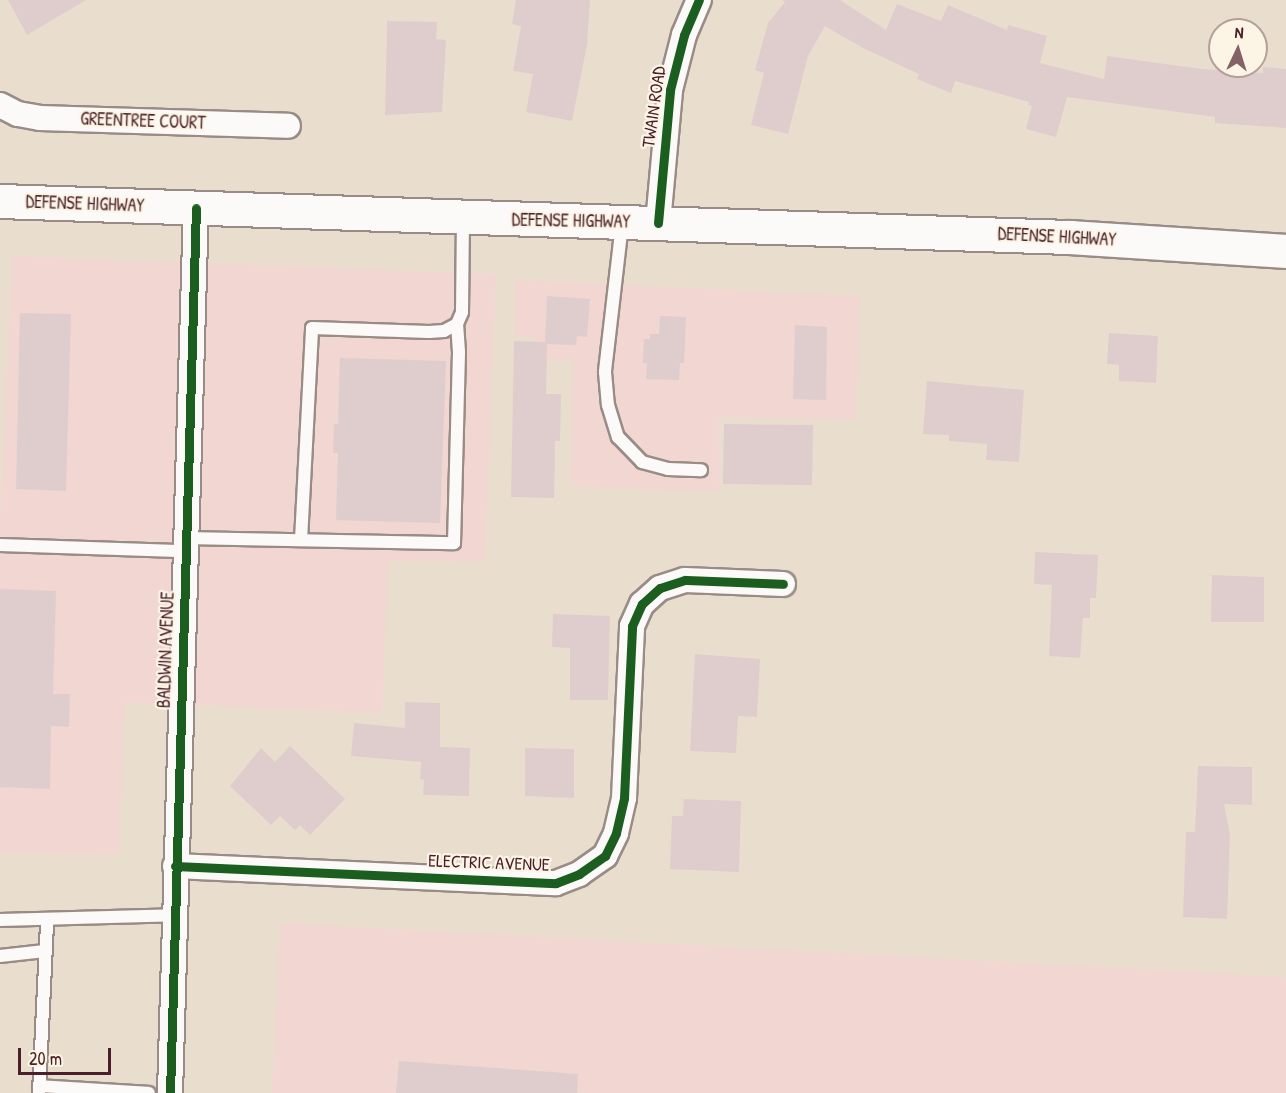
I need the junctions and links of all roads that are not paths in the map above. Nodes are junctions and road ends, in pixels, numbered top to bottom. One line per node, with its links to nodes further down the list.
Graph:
1 (699, 0): 8 (street, TWAIN ROAD)
2 (0, 105): 3 (street, GREENTREE COURT)
3 (288, 126)
4 (0, 201): 5 (main road, DEFENSE HIGHWAY)
5 (196, 208): 6 (main road, DEFENSE HIGHWAY); 13 (street, BALDWIN AVENUE)
6 (463, 218): 7 (main road, DEFENSE HIGHWAY); 10 (lane)
7 (622, 223): 8 (main road, DEFENSE HIGHWAY); 11 (lane)
8 (658, 223): 9 (main road, DEFENSE HIGHWAY)
9 (1286, 251)
10 (457, 324): 12 (lane); 12 (lane)
11 (701, 470)
12 (301, 540): 13 (lane)
13 (185, 544): 14 (lane); 16 (street, BALDWIN AVENUE)
14 (0, 545)
15 (783, 584): 16 (street, ELECTRIC AVENUE)
16 (175, 866): 17 (street, BALDWIN AVENUE)
17 (174, 915): 19 (lane); 24 (street, BALDWIN AVENUE)
18 (0, 920): 19 (lane)
19 (47, 921): 20 (lane)
20 (45, 951): 21 (lane); 22 (lane)
21 (0, 956)
22 (39, 1090): 23 (lane)
23 (149, 1093)
24 (170, 1093)

